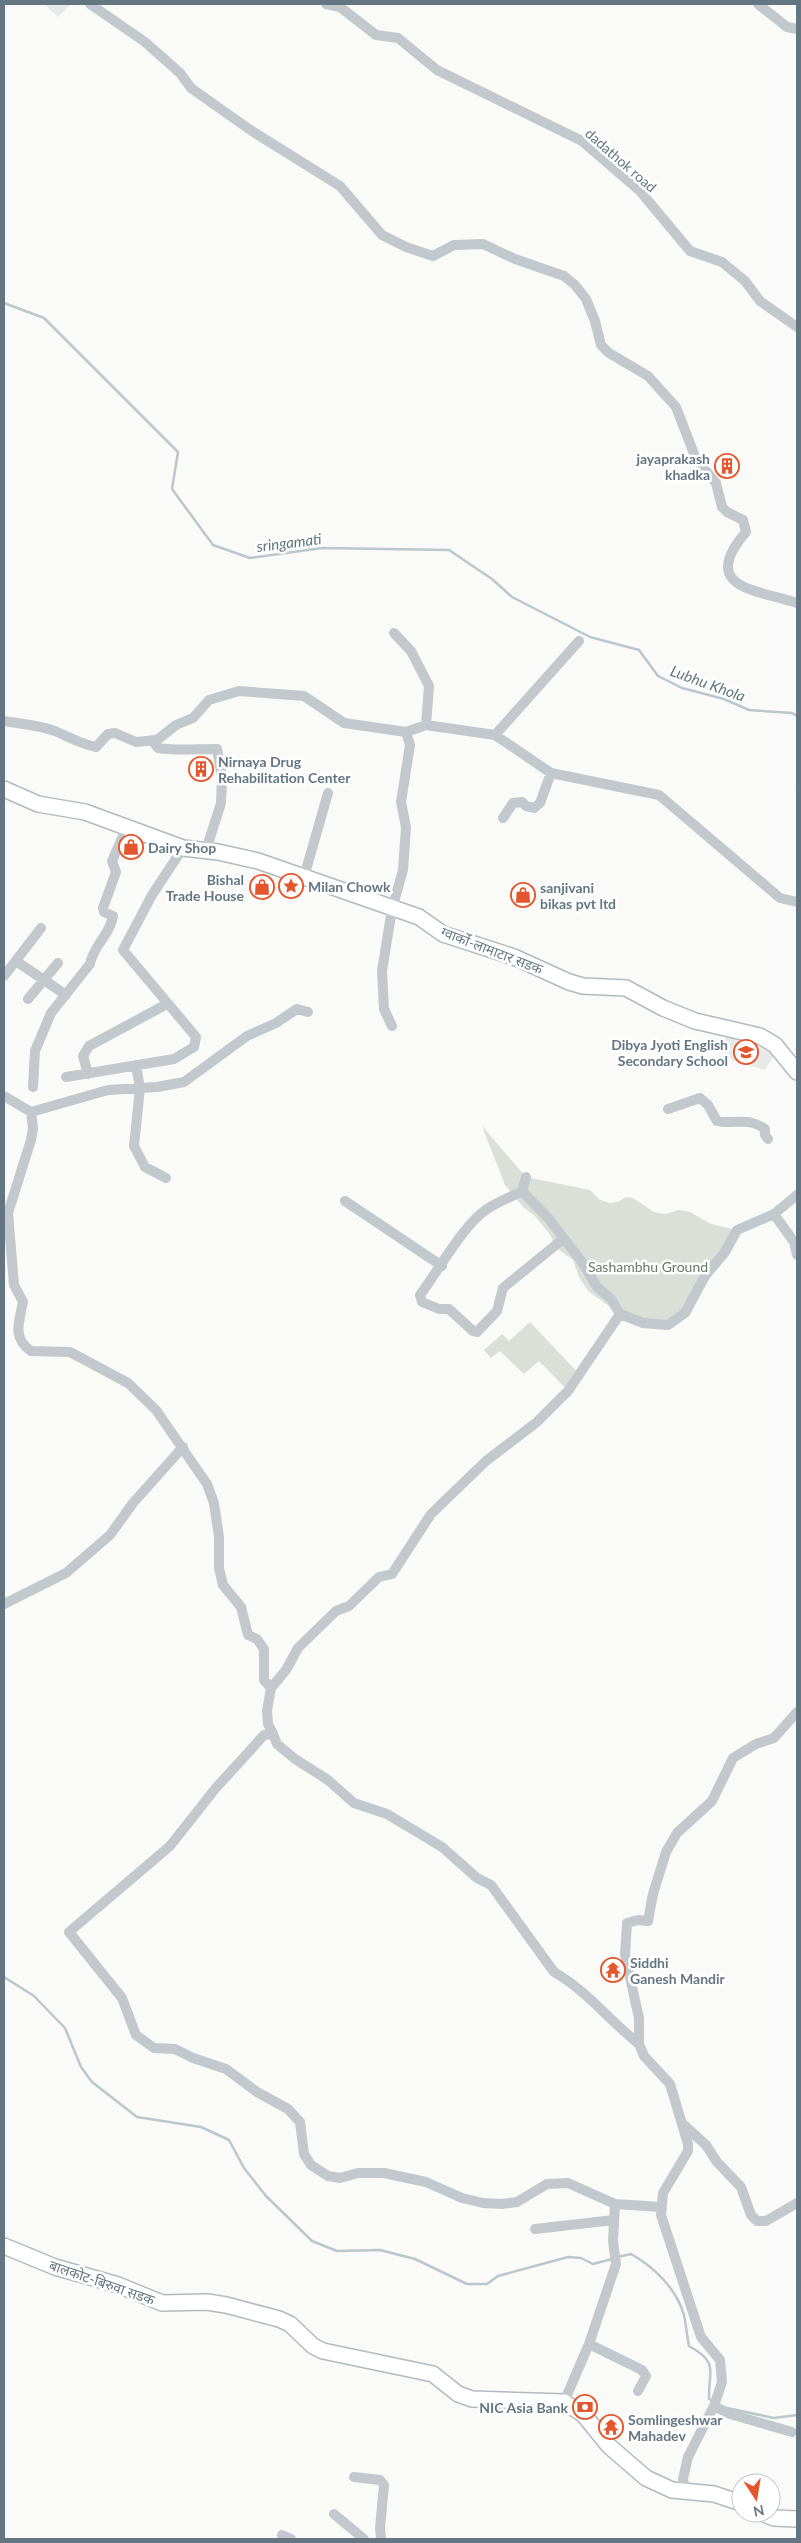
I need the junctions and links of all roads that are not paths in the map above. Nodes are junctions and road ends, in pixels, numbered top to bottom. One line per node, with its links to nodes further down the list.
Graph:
1 (90, 4): 6 (street)
2 (326, 4): 5 (street, dadathok road)
3 (758, 4): 4 (street)
4 (797, 29)
5 (797, 327)
6 (797, 603)
7 (394, 633): 10 (street)
8 (579, 641): 12 (street)
9 (4, 721): 13 (street)
10 (426, 725): 11 (street); 12 (street)
11 (406, 732): 13 (street); 23 (street)
12 (495, 735): 14 (street)
13 (152, 740): 20 (street)
14 (551, 773): 17 (street); 22 (street)
15 (4, 789): 18 (main road, ग्वार्को-लामाटार सडक)
16 (328, 793): 21 (street)
17 (503, 818)
18 (127, 827): 19 (main road, ग्वार्को-लामाटार सडक); 29 (street)
19 (183, 848): 20 (main road, ग्वार्को-लामाटार सडक); 31 (street)
20 (206, 850): 21 (main road, ग्वार्को-लामाटार सडक)
21 (304, 877): 23 (main road, ग्वार्को-लामाटार सडक)
22 (797, 902)
23 (392, 909): 33 (street); 35 (main road, ग्वार्को-लामाटार सडक)
24 (41, 928): 25 (street)
25 (16, 961): 27 (street); 28 (street)
26 (58, 963): 28 (street)
27 (4, 976)
28 (44, 982): 29 (street); 30 (street)
29 (66, 995): 38 (street)
30 (28, 999)
31 (167, 1004): 34 (street); 36 (street)
32 (308, 1012): 39 (street)
33 (392, 1026)
34 (136, 1065): 36 (street); 39 (street)
35 (797, 1072)
36 (88, 1074): 37 (street)
37 (66, 1077)
38 (33, 1087)
39 (140, 1088): 42 (street); 45 (street)
40 (4, 1096): 42 (street)
41 (668, 1109): 43 (street)
42 (31, 1112): 54 (street)
43 (768, 1139)
44 (526, 1176): 46 (street)
45 (166, 1178)
46 (522, 1192): 50 (street); 52 (street)
47 (797, 1195): 49 (street)
48 (345, 1201): 52 (street)
49 (774, 1214): 51 (street); 53 (street)
50 (563, 1239): 52 (street); 53 (street)
51 (797, 1255)
52 (442, 1266)
53 (620, 1314): 56 (street)
54 (183, 1447): 55 (street); 56 (street)
55 (4, 1604)
56 (271, 1688): 58 (street)
57 (797, 1712): 59 (street)
58 (273, 1734): 59 (street); 62 (street)
59 (639, 2044): 60 (street)
60 (684, 2124): 61 (street); 63 (street)
61 (797, 2203)
62 (615, 2204): 63 (street); 64 (street)
63 (661, 2207): 70 (street)
64 (614, 2220): 65 (street); 67 (street)
65 (535, 2229)
66 (4, 2246): 69 (main road, बालकोट-बिरुवा सडक)
67 (589, 2344): 68 (street); 69 (street)
68 (638, 2391)
69 (564, 2402): 73 (main road)
70 (715, 2405): 71 (street); 73 (street)
71 (792, 2432)
72 (354, 2477): 79 (street)
73 (685, 2492): 74 (main road)
74 (731, 2500)
75 (334, 2514): 78 (street)
76 (781, 2518): 77 (main road)
77 (797, 2518)
78 (361, 2538)
79 (381, 2539)

